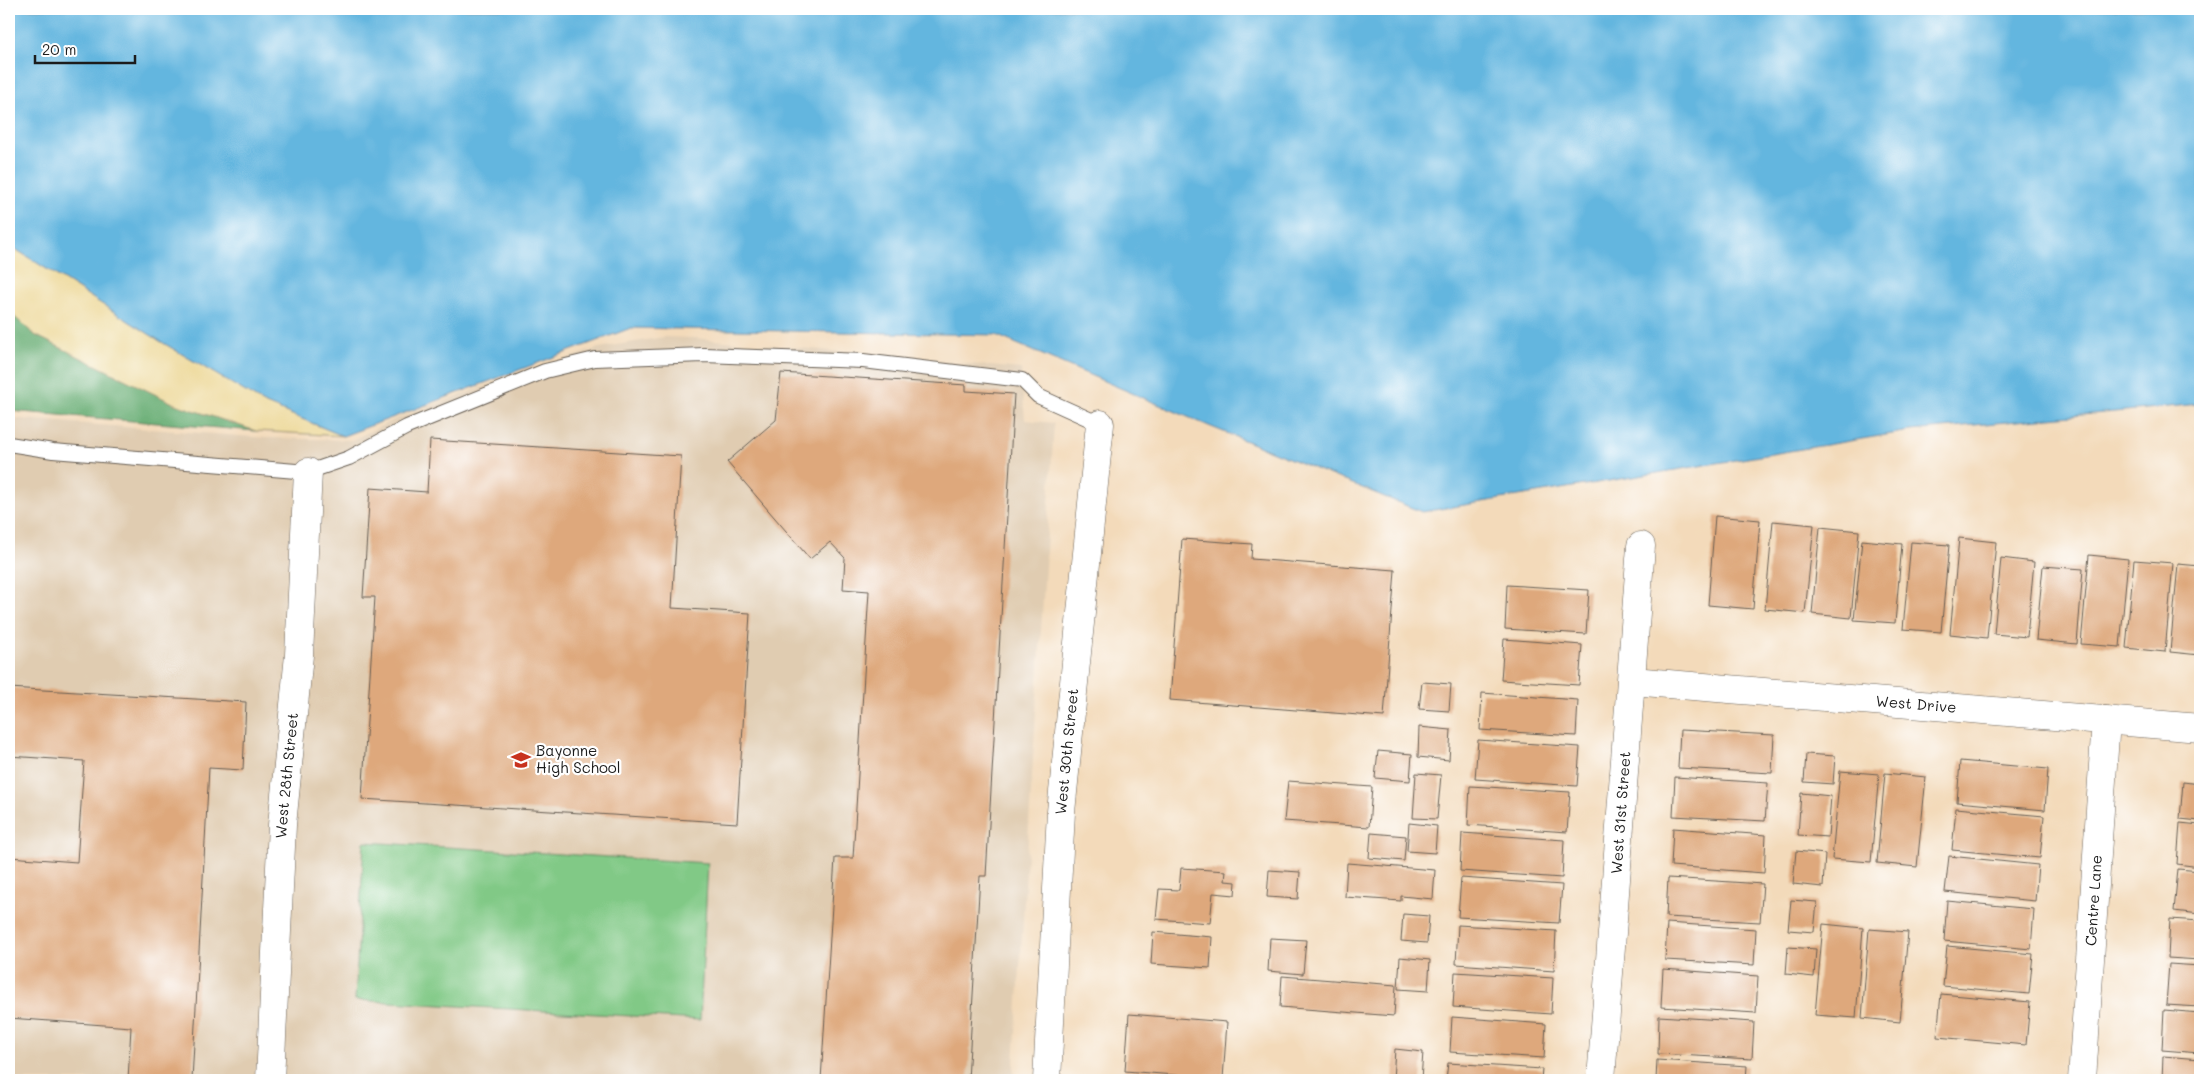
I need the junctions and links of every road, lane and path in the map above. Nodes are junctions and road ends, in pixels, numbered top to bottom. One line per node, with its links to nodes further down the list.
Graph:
1 (1100, 424): 3 (lane); 9 (street, West 30th Street)
2 (9, 444): 3 (lane)
3 (308, 472): 8 (street, West 28th Street)
4 (1641, 546): 5 (street, West 31st Street)
5 (1632, 682): 6 (street, West Drive); 10 (street, West 31st Street)
6 (2106, 720): 7 (street, West Drive); 11 (street, Centre Lane)
7 (2200, 728)
8 (270, 1080)
9 (1047, 1080)
10 (1601, 1080)
11 (2082, 1080)

